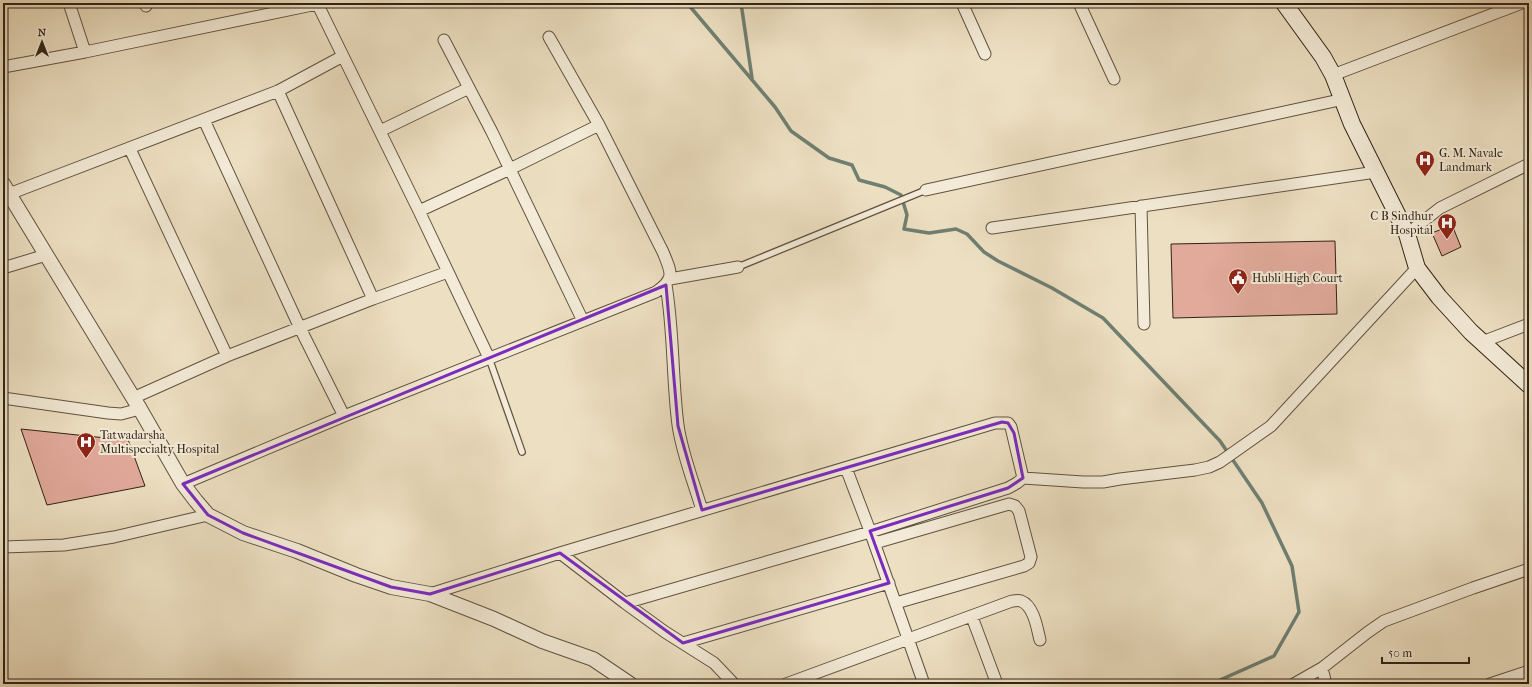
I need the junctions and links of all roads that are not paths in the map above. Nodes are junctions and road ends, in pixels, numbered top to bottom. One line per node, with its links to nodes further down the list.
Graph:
1 (69, 3): 9 (street)
2 (962, 3): 10 (street)
3 (1079, 3): 14 (street)
4 (1284, 3): 13 (main road)
5 (1522, 3): 13 (street)
6 (317, 4): 9 (street); 11 (street)
7 (549, 37): 19 (street)
8 (444, 40): 15 (street)
9 (85, 52): 12 (street)
10 (985, 54)
11 (343, 56): 16 (street); 20 (street)
12 (3, 67)
13 (1334, 75): 17 (main road)
14 (1114, 79)
15 (469, 88): 20 (street); 23 (street)
16 (278, 91): 18 (street); 37 (street)
17 (1344, 99): 24 (main road); 26 (street)
18 (204, 120): 21 (street); 41 (street)
19 (599, 125): 23 (street); 36 (street)
20 (380, 131): 28 (street)
21 (130, 149): 25 (street); 43 (street)
22 (1529, 164): 30 (street)
23 (510, 169): 28 (street); 38 (street)
24 (1376, 172): 27 (street); 30 (main road)
25 (6, 189): 31 (street)
26 (926, 190): 32 (lane)
27 (1141, 206): 29 (street); 39 (street)
28 (419, 210): 35 (street)
29 (992, 228)
30 (1407, 234): 34 (main road)
31 (46, 254): 33 (street); 47 (street)
32 (738, 267): 36 (street)
33 (3, 268)
34 (1417, 268): 42 (main road); 51 (street)
35 (448, 272): 37 (street); 44 (street)
36 (668, 282): 38 (street); 53 (street)
37 (373, 299): 41 (street)
38 (583, 321): 44 (street)
39 (1144, 324)
40 (1529, 324): 42 (street)
41 (300, 328): 43 (street); 48 (street)
42 (1482, 342): 45 (main road)
43 (228, 356): 47 (street)
44 (489, 358): 48 (street); 49 (lane)
45 (1529, 385)
46 (3, 398): 47 (street)
47 (137, 404): 52 (street)
48 (344, 416): 52 (street)
49 (522, 452)
50 (846, 468): 51 (street); 53 (street); 55 (street)
51 (1023, 478): 55 (street)
52 (183, 484): 54 (street)
53 (702, 510): 58 (street)
54 (208, 515): 57 (street); 61 (street)
55 (870, 531): 56 (street); 62 (street)
56 (875, 543): 60 (street); 63 (street)
57 (3, 547)
58 (560, 553): 61 (street); 62 (street)
59 (1529, 569): 68 (street)
60 (889, 584): 63 (street); 67 (street)
61 (430, 594): 70 (street)
62 (625, 603): 67 (street)
63 (896, 603): 65 (street)
64 (972, 617): 65 (street); 66 (street); 74 (street)
65 (908, 638): 72 (street); 73 (street)
66 (1040, 640)
67 (683, 643): 71 (street)
68 (1322, 668): 75 (street); 76 (street)
69 (1529, 671): 77 (street)
70 (630, 684)
71 (734, 684)
72 (786, 684)
73 (924, 684)
74 (997, 684)
75 (1294, 684)
76 (1326, 684)
77 (1490, 684)

